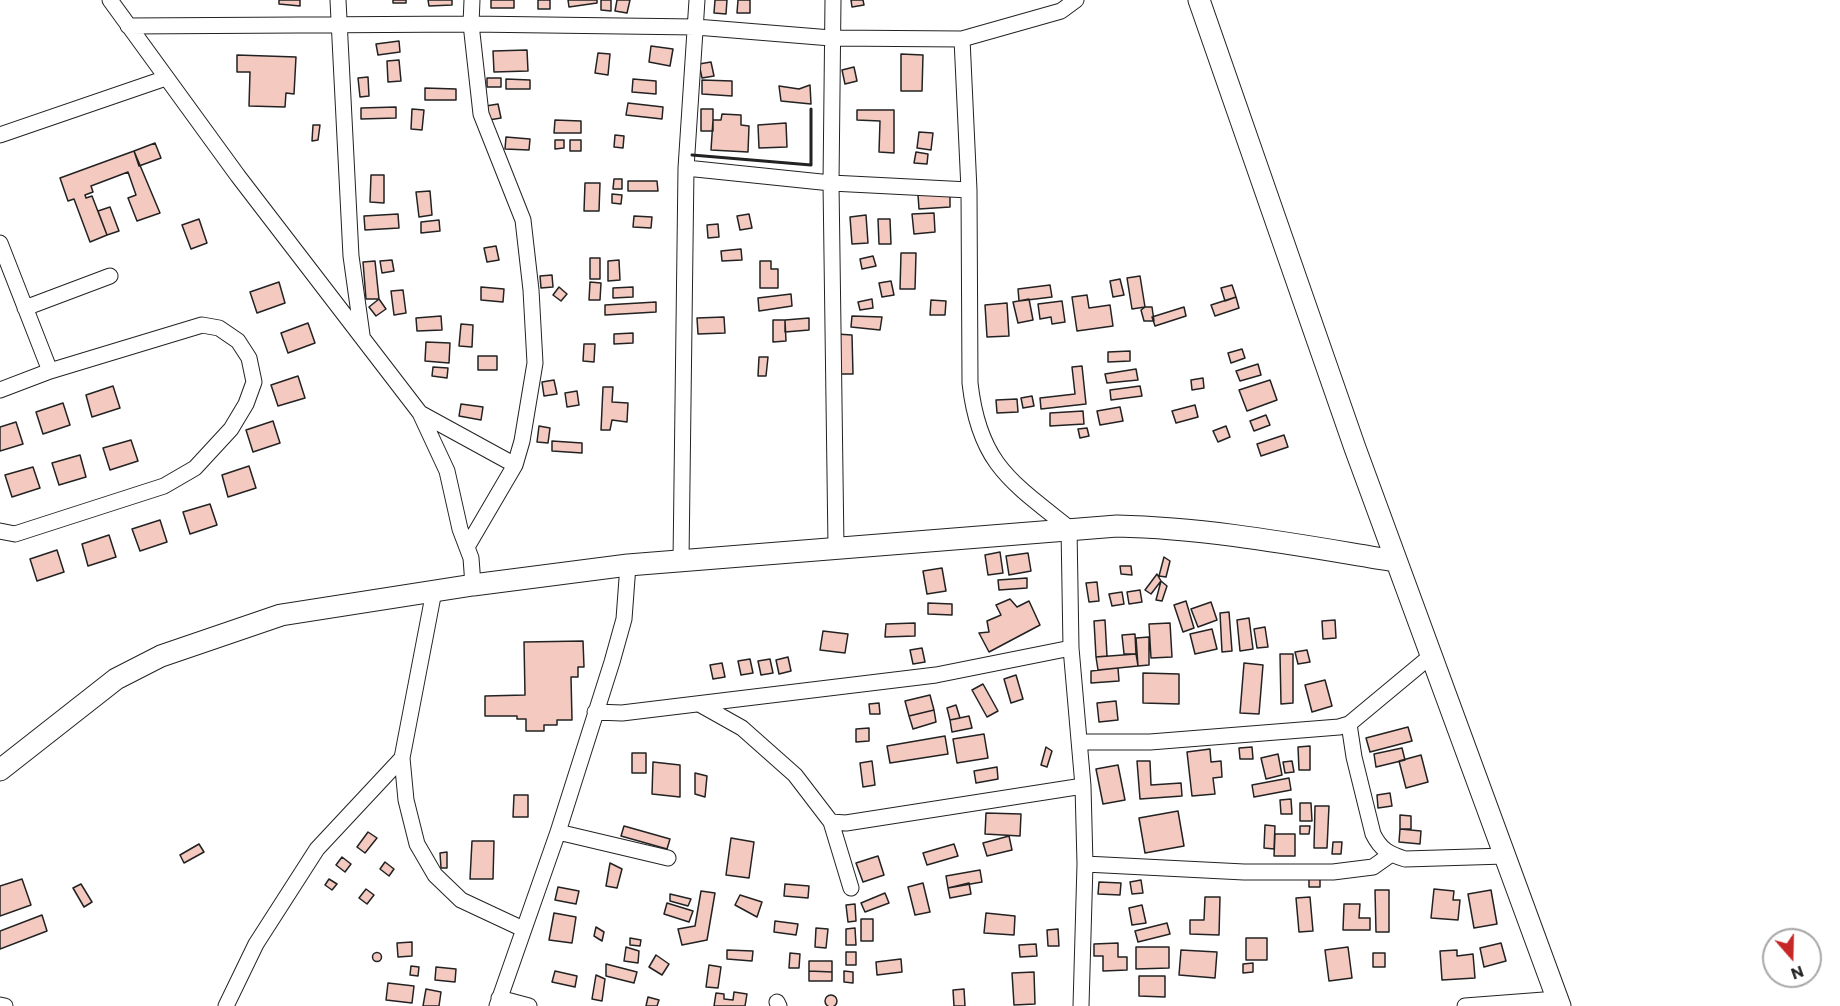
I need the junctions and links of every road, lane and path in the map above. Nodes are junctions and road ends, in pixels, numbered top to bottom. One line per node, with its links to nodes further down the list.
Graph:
1 (110, 0): 10 (street)
2 (338, 0): 9 (street)
3 (472, 0): 8 (street)
4 (697, 0): 11 (street)
5 (833, 0): 12 (street)
6 (1076, 0): 13 (street)
7 (1199, 0): 32 (street)
8 (471, 24): 9 (street); 11 (street); 26 (street)
9 (340, 25): 10 (street); 22 (street)
10 (128, 27): 14 (street)
11 (696, 27): 12 (street); 16 (street)
12 (831, 38): 13 (street); 17 (street)
13 (962, 39): 18 (street)
14 (166, 78): 15 (street); 22 (street)
15 (0, 135)
16 (686, 168): 17 (street); 31 (street)
17 (831, 183): 18 (street); 30 (street)
18 (969, 190): 27 (street)
19 (0, 243): 21 (street)
20 (110, 276): 21 (street)
21 (25, 308): 23 (street)
22 (362, 335): 25 (street)
23 (50, 371): 24 (street); 28 (street)
24 (0, 390)
25 (420, 413): 26 (street); 29 (street)
26 (515, 465): 29 (street)
27 (1069, 528): 30 (street); 32 (street); 36 (street)
28 (0, 531)
29 (467, 547): 34 (street)
30 (836, 547): 31 (street)
31 (681, 560): 33 (street)
32 (1396, 561): 37 (street)
33 (628, 565): 34 (street); 39 (street)
34 (473, 585): 35 (street)
35 (434, 591): 42 (street); 43 (street)
36 (1071, 648): 38 (street); 41 (street)
37 (1432, 655): 40 (street); 48 (street)
38 (701, 705): 39 (street); 45 (street)
39 (595, 712): 46 (street)
40 (1349, 724): 41 (street); 47 (street)
41 (1080, 742): 44 (street)
42 (402, 758): 52 (street); 57 (street)
43 (0, 770)
44 (1083, 786): 45 (street); 50 (street)
45 (831, 822): 51 (street)
46 (558, 832): 49 (street); 52 (street)
47 (1390, 855): 48 (street); 50 (street)
48 (1505, 856): 54 (street)
49 (668, 858)
50 (1085, 864): 59 (street)
51 (851, 888)
52 (523, 929): 53 (street)
53 (498, 1002): 58 (street)
54 (1558, 1002): 60 (street)
55 (0, 1005): 56 (street)
56 (5, 1006)
57 (226, 1006)
58 (529, 1006)
59 (1081, 1006)
60 (1466, 1006)

